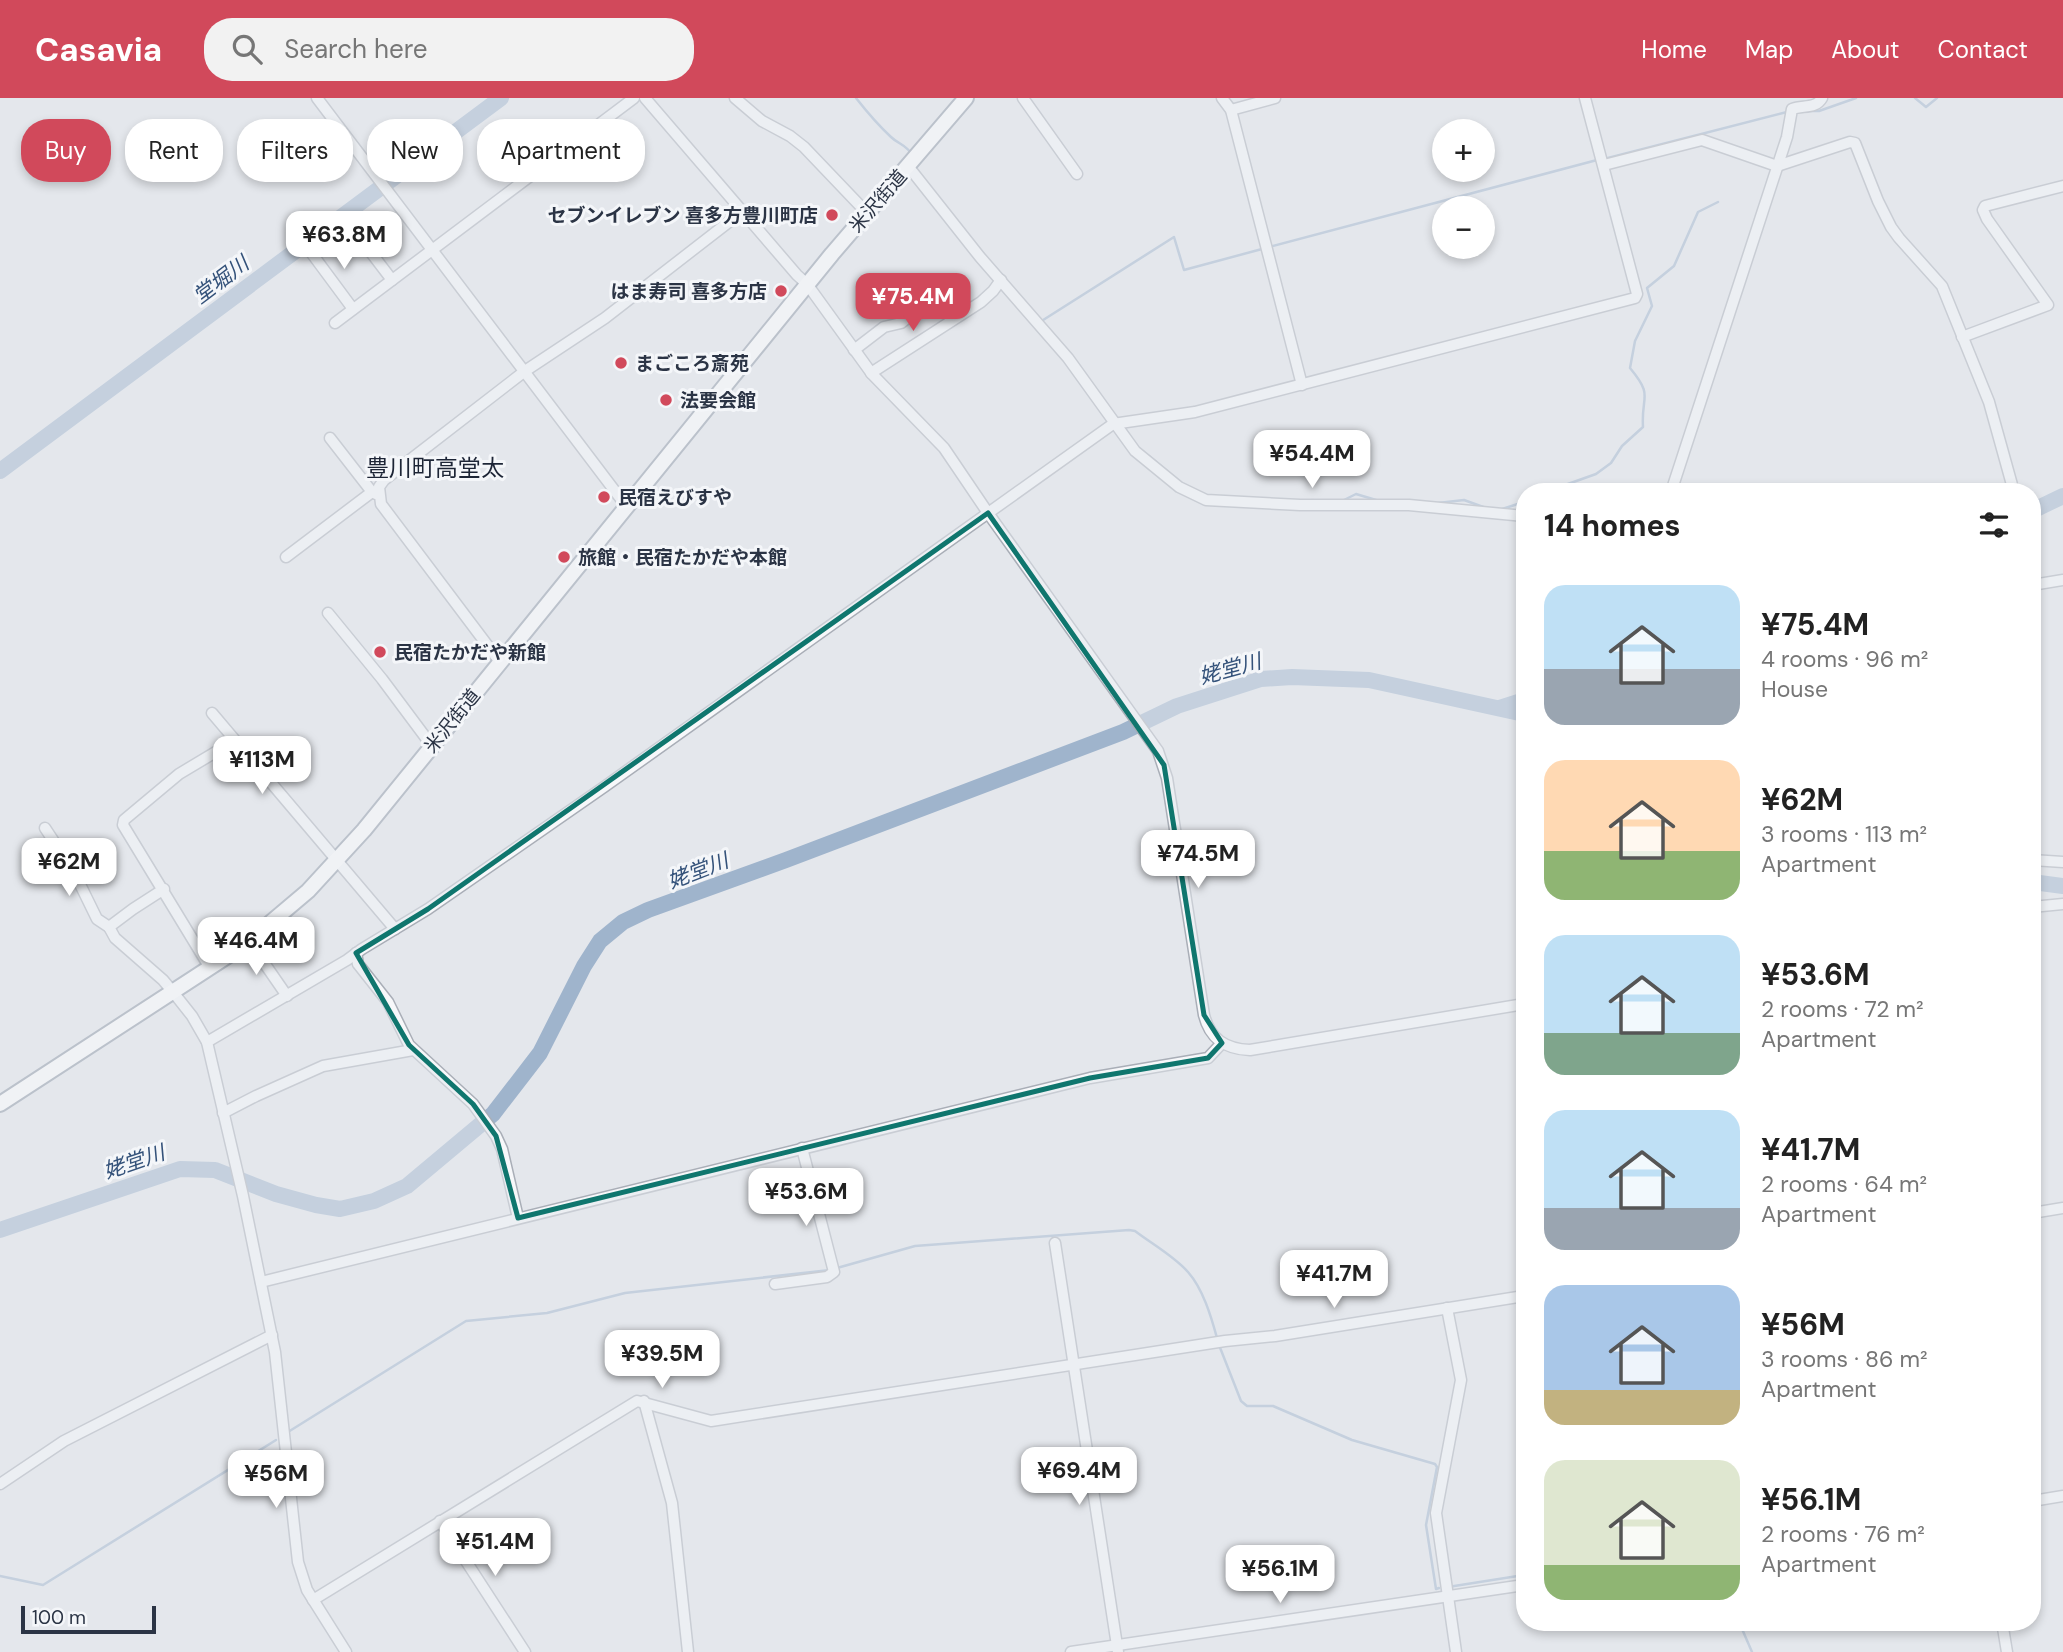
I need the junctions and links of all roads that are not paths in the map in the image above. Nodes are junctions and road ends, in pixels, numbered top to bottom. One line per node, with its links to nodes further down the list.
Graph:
1 (317, 98): 20 (street)
2 (634, 98): 20 (street)
3 (645, 98): 17 (street)
4 (736, 98): 18 (street)
5 (967, 98): 13 (highway, 米沢街道)
6 (1023, 98): 15 (street)
7 (1222, 98): 11 (street)
8 (1275, 98): 11 (street)
9 (1585, 98): 12 (street)
10 (1822, 98): 14 (street)
11 (1231, 110): 32 (street)
12 (1604, 164): 14 (street); 32 (street)
13 (908, 166): 18 (highway, 米沢街道); 23 (street)
14 (1777, 166): 28 (street); 35 (street)
15 (1077, 174)
16 (2063, 186): 28 (street)
17 (743, 211): 24 (street); 30 (street)
18 (867, 213): 24 (highway, 米沢街道)
19 (347, 221): 22 (street)
20 (432, 250): 22 (street); 30 (street)
21 (310, 251): 26 (street)
22 (392, 280): 26 (street)
23 (1001, 280): 31 (street); 33 (street)
24 (807, 284): 29 (street); 38 (highway, 米沢街道)
25 (950, 285): 29 (street)
26 (353, 309): 27 (street)
27 (335, 323)
28 (1962, 338): 36 (street)
29 (854, 350): 31 (street)
30 (525, 371): 37 (street); 38 (street)
31 (871, 373): 39 (street)
32 (1302, 385): 33 (street)
33 (1113, 424): 39 (street); 40 (street)
34 (331, 438): 37 (street)
35 (1674, 483)
36 (2012, 483)
37 (375, 493): 41 (street); 45 (street)
38 (627, 507): 45 (highway, 米沢街道)
39 (988, 513): 57 (street); 65 (street)
40 (1516, 515)
41 (286, 557)
42 (2063, 580): 43 (street)
43 (2041, 584)
44 (328, 613): 48 (street)
45 (500, 662): 48 (highway, 米沢街道)
46 (212, 713): 47 (street)
47 (233, 741): 50 (street); 53 (street)
48 (432, 746): 50 (highway, 米沢街道)
49 (45, 828): 56 (street)
50 (337, 860): 57 (street); 58 (highway, 米沢街道)
51 (2041, 861): 52 (street)
52 (2063, 862)
53 (164, 889): 56 (street); 60 (street)
54 (2063, 904): 55 (street)
55 (2041, 906)
56 (109, 928): 61 (street)
57 (395, 929): 59 (street)
58 (249, 940): 60 (highway, 米沢街道); 62 (street)
59 (356, 953): 62 (street); 66 (street)
60 (210, 968): 61 (highway, 米沢街道)
61 (173, 992): 64 (street); 67 (highway, 米沢街道)
62 (288, 996): 64 (street)
63 (1516, 1005): 65 (street)
64 (207, 1042): 68 (street)
65 (1222, 1044): 69 (street)
66 (413, 1050): 68 (street); 72 (street)
67 (0, 1104)
68 (223, 1113): 74 (street)
69 (802, 1148): 72 (street); 75 (street)
70 (2063, 1208): 71 (street)
71 (2041, 1212)
72 (518, 1218): 74 (street)
73 (1055, 1243): 79 (street)
74 (261, 1282): 78 (street)
75 (775, 1284)
76 (1516, 1297): 77 (street)
77 (1447, 1308): 79 (street); 86 (street)
78 (272, 1335): 81 (street); 87 (street)
79 (1072, 1364): 80 (street); 89 (street)
80 (644, 1401): 84 (street); 92 (street)
81 (0, 1484)
82 (2063, 1496): 83 (street)
83 (2041, 1500)
84 (440, 1521): 87 (street); 91 (street)
85 (1516, 1586): 86 (street)
86 (1447, 1595): 89 (street); 94 (street)
87 (313, 1600): 90 (street)
88 (2004, 1631): 95 (street)
89 (1118, 1648): 93 (street)
90 (346, 1652)
91 (525, 1652)
92 (688, 1652)
93 (1071, 1652)
94 (1456, 1652)
95 (2007, 1652)

